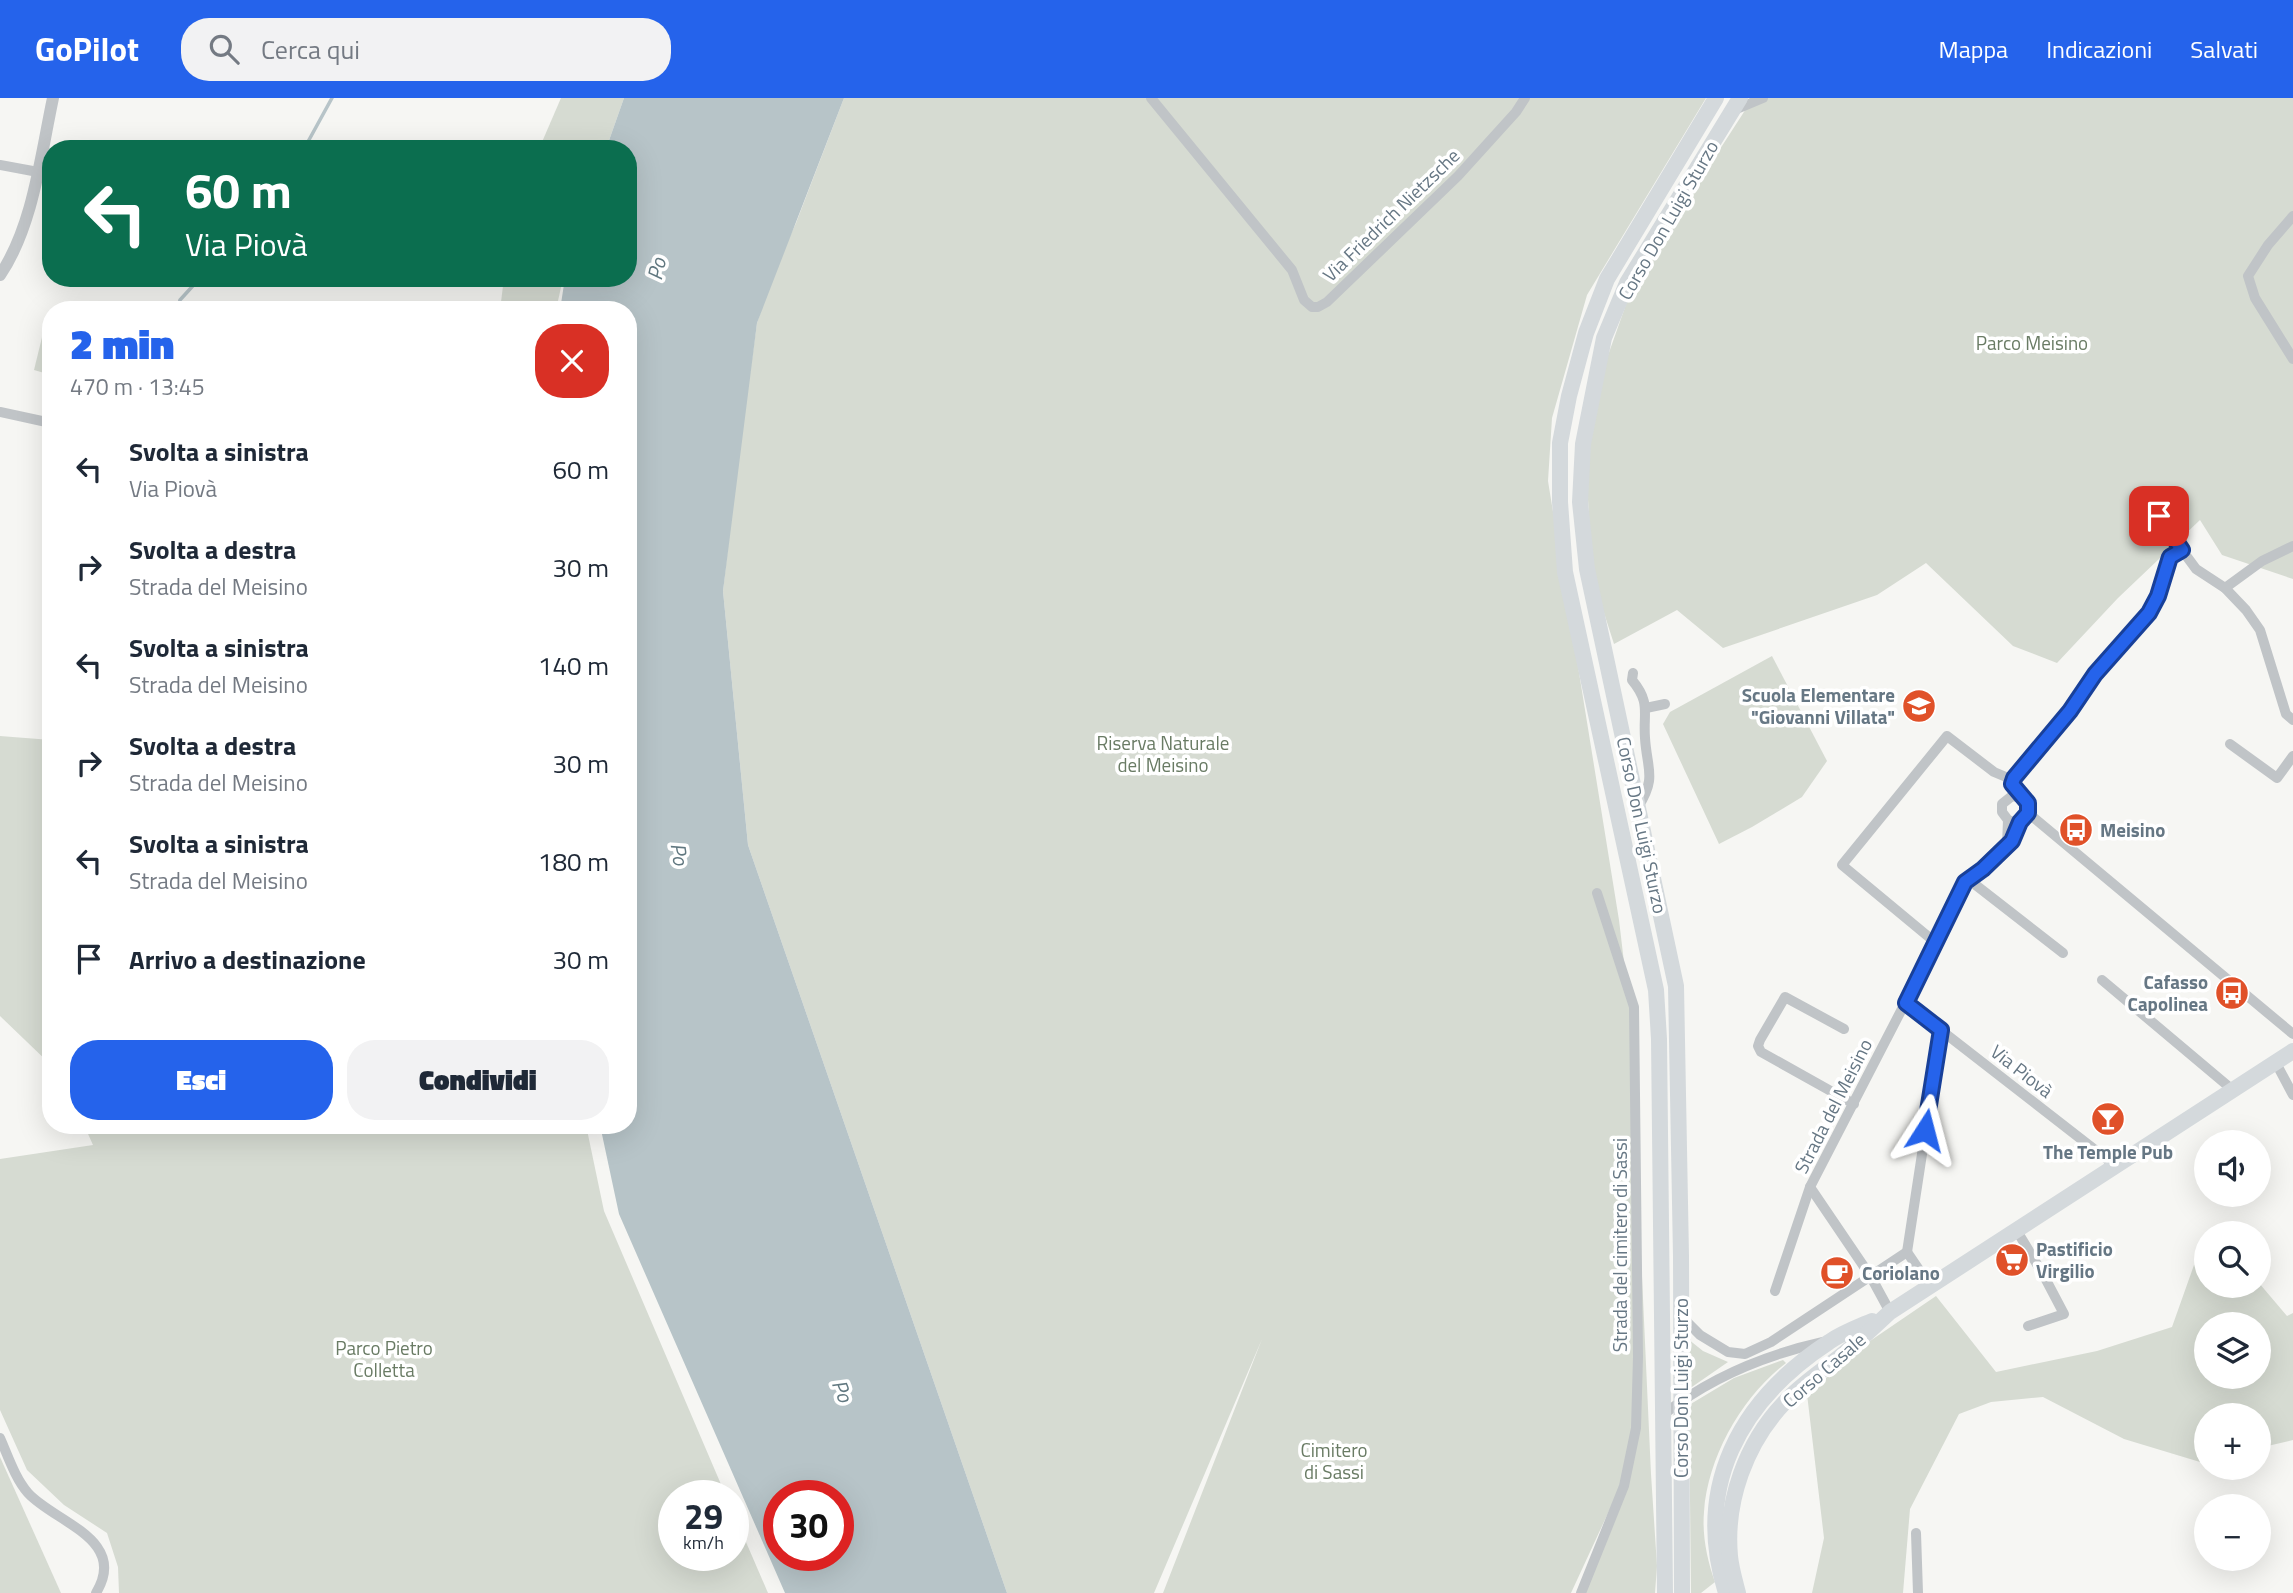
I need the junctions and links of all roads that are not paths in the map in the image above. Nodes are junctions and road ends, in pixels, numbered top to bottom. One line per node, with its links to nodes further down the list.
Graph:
1 (53, 98): 7 (street)
2 (1151, 98): 3 (street, Via Friedrich Nietzsche)
3 (1525, 98)
4 (1716, 98): 64 (main road, Corso Don Luigi Sturzo)
5 (1763, 98): 6 (street)
6 (1736, 105): 30 (main road, Corso Don Luigi Sturzo)
7 (44, 140)
8 (42, 152): 10 (street)
9 (0, 164): 10 (street)
10 (38, 172): 12 (street)
11 (2293, 216): 13 (street)
12 (0, 275)
13 (2293, 359)
14 (0, 412): 15 (street)
15 (42, 421)
16 (2148, 498): 18 (street)
17 (2293, 547): 19 (street)
18 (2182, 550): 19 (street); 27 (street)
19 (2225, 588): 23 (street)
20 (1633, 673): 22 (street)
21 (1664, 704): 22 (street)
22 (1646, 708): 30 (street)
23 (2293, 720)
24 (2230, 744): 25 (street)
25 (2293, 756)
26 (1994, 772): 27 (street); 29 (street); 37 (street)
27 (2012, 784): 28 (street)
28 (2021, 796): 29 (street); 31 (street)
29 (2007, 798): 32 (street)
30 (1638, 808): 57 (main road, Corso Don Luigi Sturzo)
31 (2028, 813): 33 (street); 43 (street)
32 (2008, 820): 33 (street); 34 (street)
33 (2020, 822): 34 (street, Strada del Meisino)
34 (2007, 847): 35 (street, Strada del Meisino)
35 (1968, 879): 37 (street, Strada del Meisino); 38 (street)
36 (1597, 893): 69 (street, Strada del cimitero di Sassi)
37 (1936, 943): 40 (street, Strada del Meisino)
38 (2063, 953)
39 (2102, 980): 46 (street)
40 (1906, 1003): 42 (street, Via Piovà); 48 (street, Strada del Meisino)
41 (1844, 1029): 48 (street)
42 (1941, 1030): 49 (street, Via Piovà); 52 (street)
43 (2293, 1034)
44 (2293, 1051): 45 (main road, Corso Casale)
45 (2276, 1063): 46 (main road, Corso Casale); 47 (street)
46 (2234, 1091): 49 (main road, Corso Casale)
47 (2293, 1095)
48 (1854, 1104): 50 (street, Strada del Meisino)
49 (2118, 1167): 51 (main road, Corso Casale)
50 (1810, 1187): 53 (street); 55 (street, Strada del Meisino)
51 (2017, 1231): 54 (main road, Corso Casale); 58 (street)
52 (1907, 1252): 53 (street); 54 (street)
53 (1871, 1277): 56 (street); 60 (street)
54 (1930, 1286): 56 (main road, Corso Casale)
55 (1775, 1291)
56 (1890, 1312): 59 (main road, Corso Casale); 67 (main road, Corso Casale)
57 (1681, 1316): 61 (street); 63 (main road, Corso Don Luigi Sturzo)
58 (2028, 1326)
59 (1830, 1340): 62 (street); 67 (main road, Corso Casale)
60 (1771, 1342): 61 (street); 62 (street)
61 (1745, 1354): 62 (street)
62 (1761, 1359): 63 (street)
63 (1681, 1400): 64 (street); 71 (main road, Corso Don Luigi Sturzo)
64 (1664, 1414): 70 (main road, Corso Don Luigi Sturzo)
65 (0, 1438): 68 (street)
66 (1916, 1533): 72 (street)
67 (1725, 1591)
68 (96, 1593)
69 (1581, 1593)
70 (1665, 1593)
71 (1682, 1593)
72 (1917, 1593)

